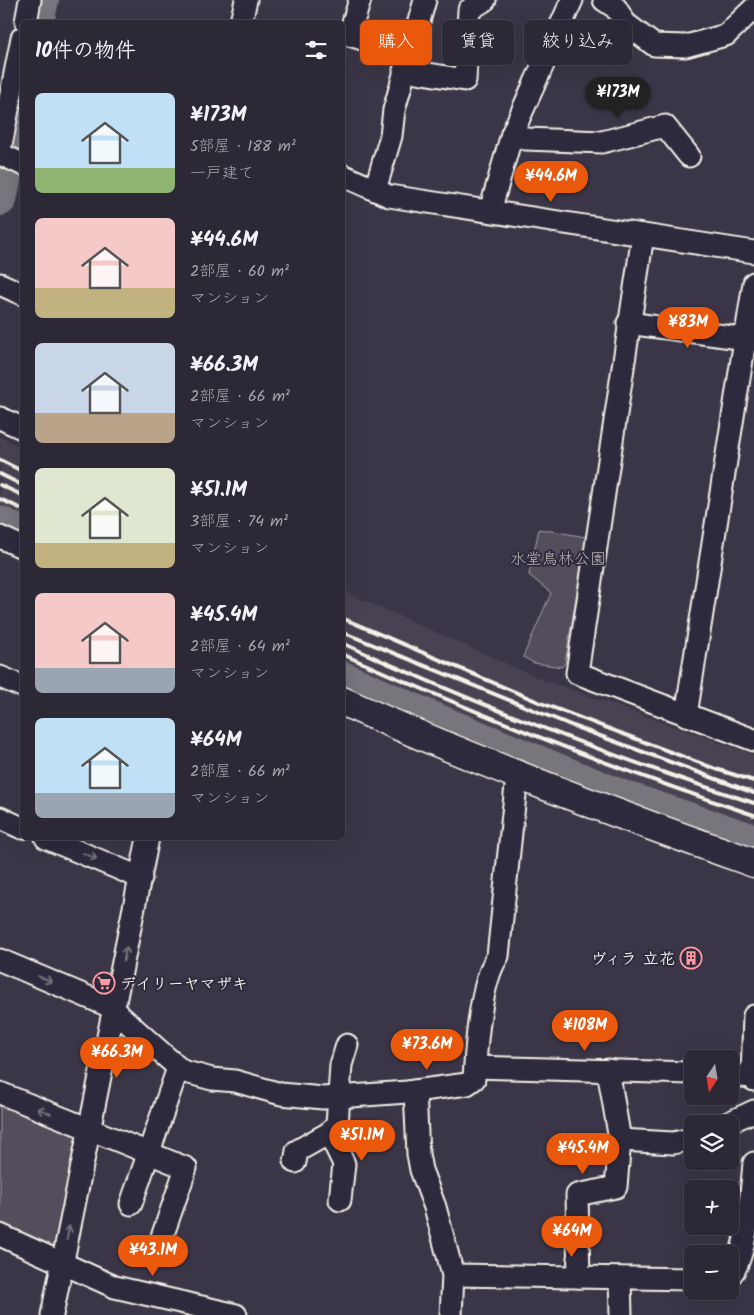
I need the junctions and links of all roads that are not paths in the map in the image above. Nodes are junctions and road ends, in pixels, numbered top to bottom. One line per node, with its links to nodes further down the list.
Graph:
1 (30, 0): 9 (street)
2 (246, 0): 10 (street)
3 (360, 0): 12 (street)
4 (425, 0): 11 (street)
5 (485, 0): 15 (street)
6 (572, 0): 17 (street)
7 (604, 0): 8 (street)
8 (754, 8)
9 (26, 20)
10 (241, 20)
11 (419, 20)
12 (360, 40)
13 (20, 49): 16 (street)
14 (406, 65): 21 (street)
15 (417, 65)
16 (15, 76): 19 (street)
17 (512, 134): 18 (street); 22 (street)
18 (689, 156)
19 (8, 157)
20 (345, 176): 21 (street)
21 (375, 190): 22 (street)
22 (490, 210): 23 (street)
23 (642, 235): 24 (street); 28 (street)
24 (754, 252)
25 (754, 283): 29 (street)
26 (0, 284): 27 (street)
27 (20, 293)
28 (628, 323): 29 (street); 37 (street)
29 (749, 339): 37 (street)
30 (0, 418): 31 (street)
31 (20, 427)
32 (0, 537): 33 (street)
33 (20, 546)
34 (0, 676): 35 (street)
35 (20, 685)
36 (345, 702): 39 (street)
37 (686, 715): 38 (street)
38 (754, 740)
39 (517, 776): 44 (street); 50 (street)
40 (0, 818): 41 (street)
41 (20, 827)
42 (51, 840): 45 (street, one-way to 45)
43 (148, 840): 45 (street)
44 (754, 863)
45 (141, 878): 47 (street, one-way to 45)
46 (0, 960): 47 (street, one-way to 47)
47 (114, 1010): 51 (street); 61 (street)
48 (754, 1016): 55 (street)
49 (347, 1045): 58 (street)
50 (475, 1067): 52 (street); 56 (street)
51 (178, 1068): 58 (street); 65 (street)
52 (608, 1070): 53 (street); 63 (street)
53 (684, 1072)
54 (739, 1076): 55 (street)
55 (753, 1078)
56 (415, 1091): 58 (street); 75 (street)
57 (0, 1093): 61 (street, one-way to 57)
58 (340, 1098): 62 (street)
59 (754, 1111): 60 (street)
60 (739, 1118)
61 (89, 1129): 65 (street); 74 (street, one-way to 61)
62 (329, 1133): 66 (street); 68 (street)
63 (620, 1140): 64 (street); 76 (street)
64 (684, 1141)
65 (148, 1153): 69 (street); 72 (street)
66 (295, 1162)
67 (754, 1163): 70 (street)
68 (340, 1200)
69 (131, 1204)
70 (750, 1227): 73 (street)
71 (0, 1236): 74 (street)
72 (162, 1238)
73 (739, 1259)
74 (62, 1262): 79 (street); 80 (street)
75 (453, 1275): 76 (street); 81 (street)
76 (579, 1277): 77 (street)
77 (620, 1278): 78 (street); 82 (street)
78 (684, 1279)
79 (52, 1315)
80 (236, 1315)
81 (451, 1315)
82 (621, 1315)

